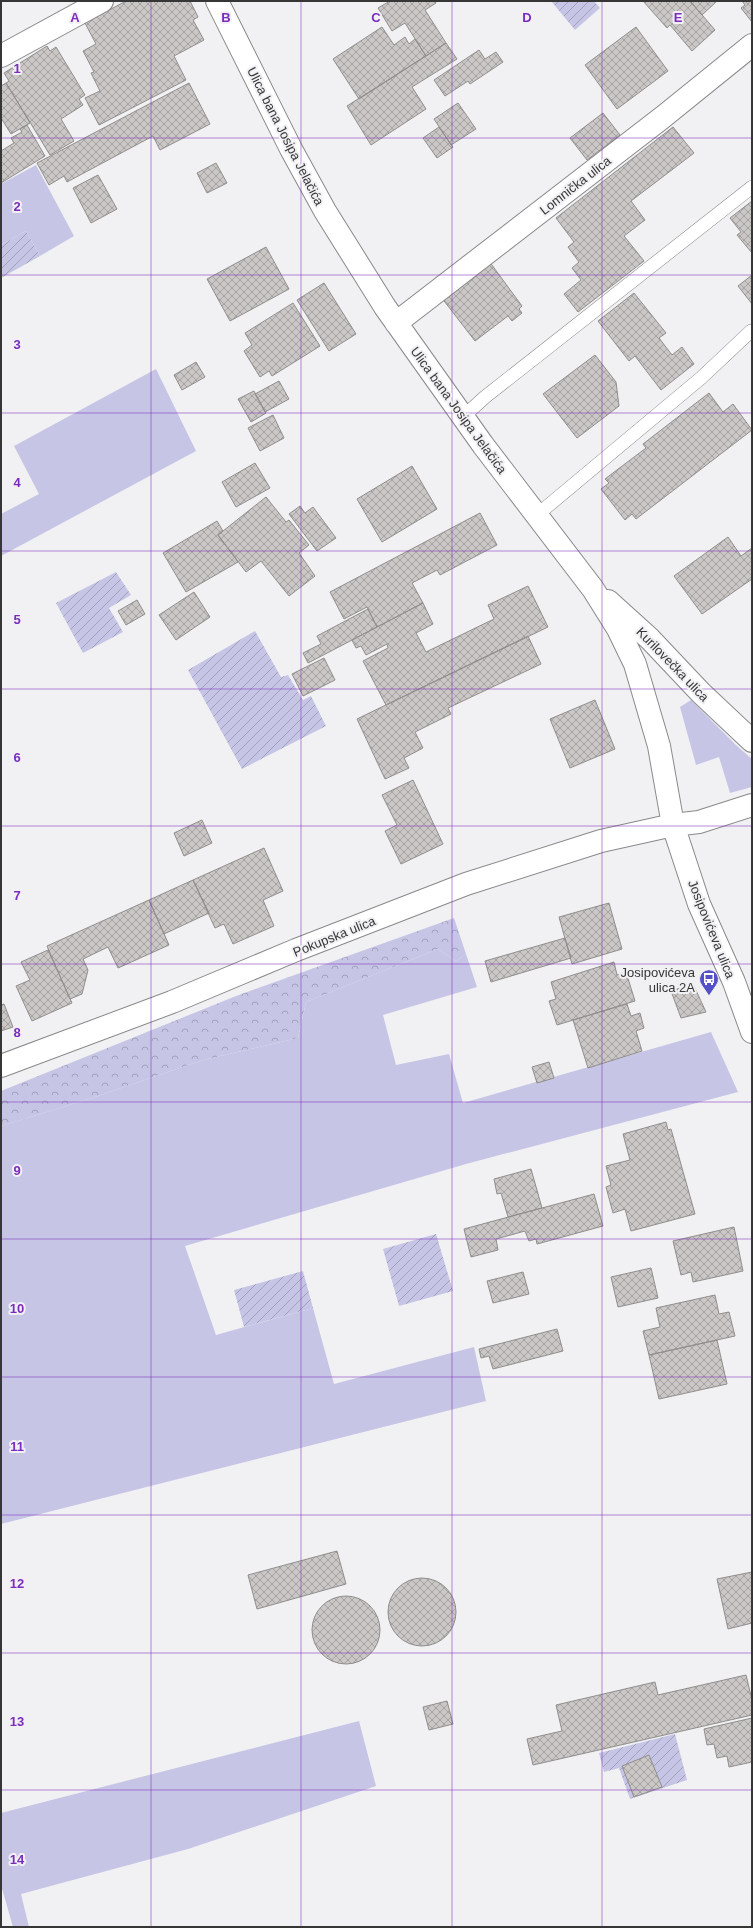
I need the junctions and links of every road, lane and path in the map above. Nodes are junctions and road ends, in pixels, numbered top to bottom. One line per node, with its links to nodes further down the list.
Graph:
1 (102, 1): 4 (street)
2 (217, 1): 6 (street, Ulica bana Josipa Jelačića)
3 (752, 46): 6 (street, Lomnička ulica)
4 (1, 56)
5 (752, 187): 8 (lane)
6 (396, 323): 8 (street, Ulica bana Josipa Jelačića)
7 (751, 331): 9 (lane)
8 (463, 417): 9 (street, Ulica bana Josipa Jelačića)
9 (537, 515): 10 (street, Ulica bana Josipa Jelačića)
10 (593, 590): 11 (street, Kurilovečka ulica); 13 (street, Ulica bana Josipa Jelačića)
11 (752, 741)
12 (752, 805): 13 (street)
13 (673, 825): 14 (street, Josipovićeva ulica); 15 (street, Pokupska ulica)
14 (752, 1032)
15 (1, 1066)

